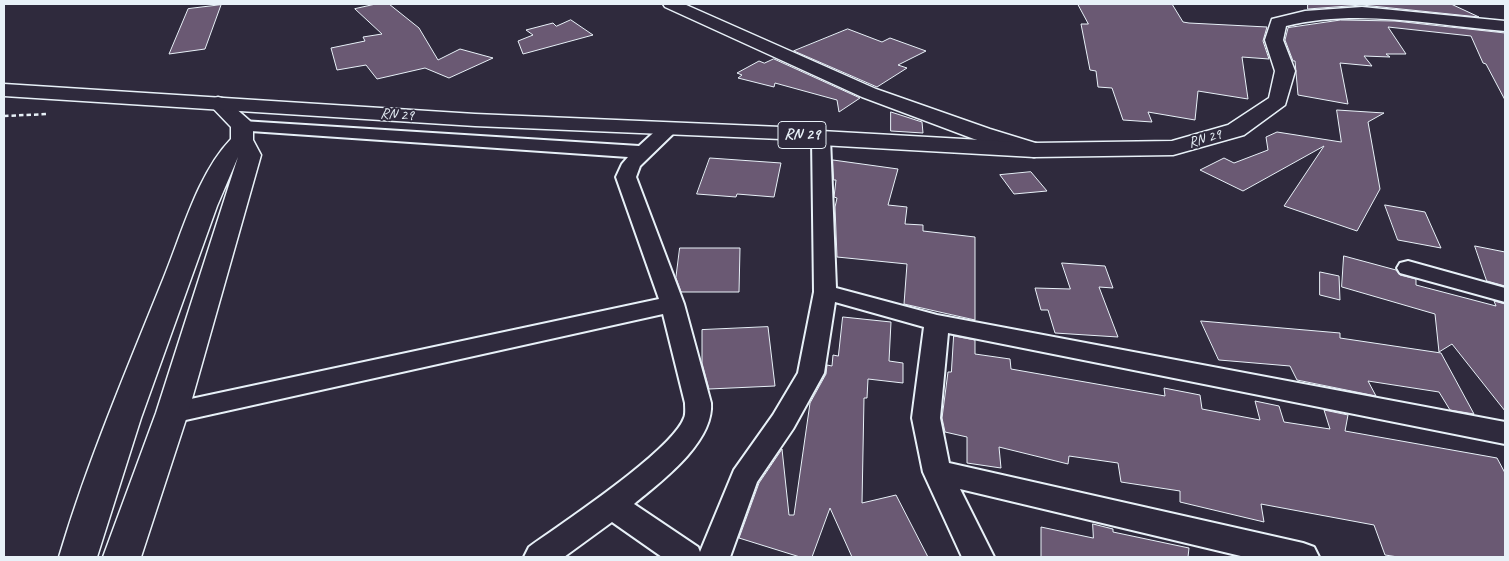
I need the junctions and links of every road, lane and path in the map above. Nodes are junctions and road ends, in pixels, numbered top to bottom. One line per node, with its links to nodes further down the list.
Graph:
1 (671, 4): 8 (main road)
2 (1505, 26): 8 (main road, RN 29 / RN 29)
3 (4, 90): 4 (main road, RN 29 / RN 29)
4 (218, 103): 5 (main road, RN 29 / RN 29); 6 (main road)
5 (669, 128): 7 (main road, RN 29 / RN 29); 9 (street)
6 (242, 133): 9 (street); 15 (main road); 19 (main road)
7 (821, 138): 8 (main road, RN 29 / RN 29); 11 (street)
8 (1034, 150)
9 (642, 152): 13 (street)
10 (1408, 268): 12 (street)
11 (825, 292): 14 (street); 23 (street)
12 (1505, 295)
13 (672, 304): 15 (street); 18 (street)
14 (937, 322): 16 (street); 17 (street)
15 (172, 413): 20 (main road)
16 (1505, 433)
17 (937, 472): 24 (street); 25 (street)
18 (611, 505): 21 (street); 22 (street)
19 (78, 557)
20 (122, 557)
21 (540, 557)
22 (688, 557)
23 (714, 557)
24 (978, 557)
25 (1303, 557)

